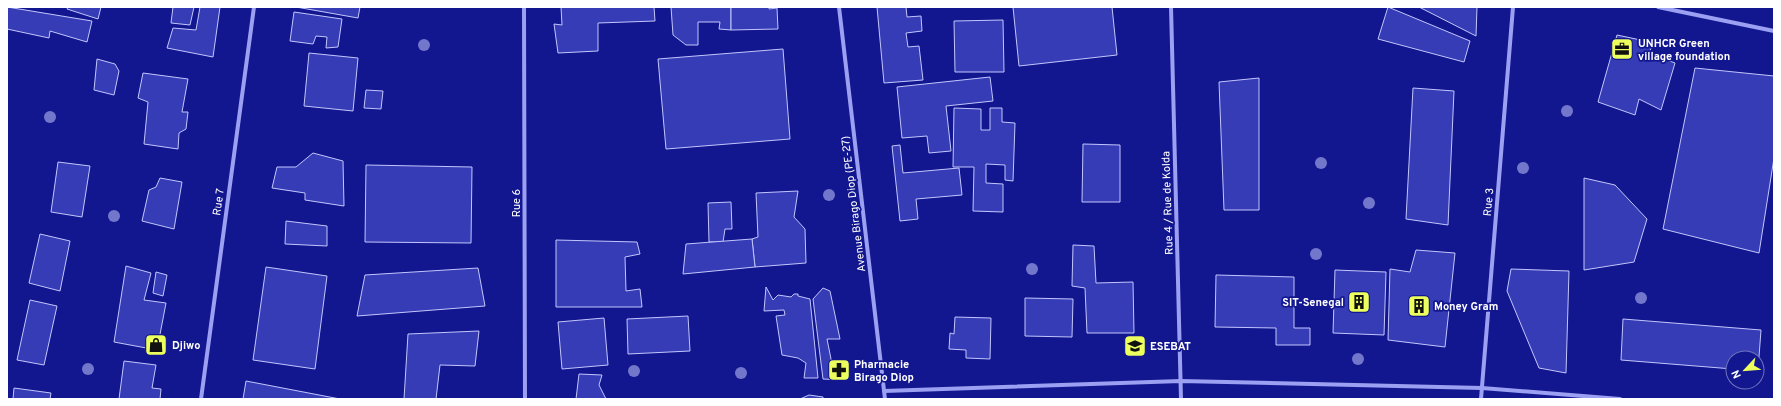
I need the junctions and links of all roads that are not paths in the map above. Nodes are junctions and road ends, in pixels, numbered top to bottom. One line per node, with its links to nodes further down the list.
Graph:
1 (254, 7): 11 (street, Rue 7)
2 (524, 7): 12 (street, Rue 6)
3 (839, 7): 10 (street, Avenue Birago Diop (PE-27))
4 (1171, 7): 8 (street, Rue 4 / Rue de Kolda)
5 (1513, 7): 9 (street, Rue 3)
6 (1658, 7): 7 (street)
7 (1774, 30)
8 (1181, 381): 9 (street); 10 (street); 14 (street, Rue 4 / Rue de Kolda)
9 (1482, 388): 15 (street, Rue 3); 16 (street)
10 (884, 392): 13 (street, Avenue Birago Diop (PE-27))
11 (201, 399)
12 (525, 399)
13 (885, 399)
14 (1181, 399)
15 (1481, 399)
16 (1620, 399)

